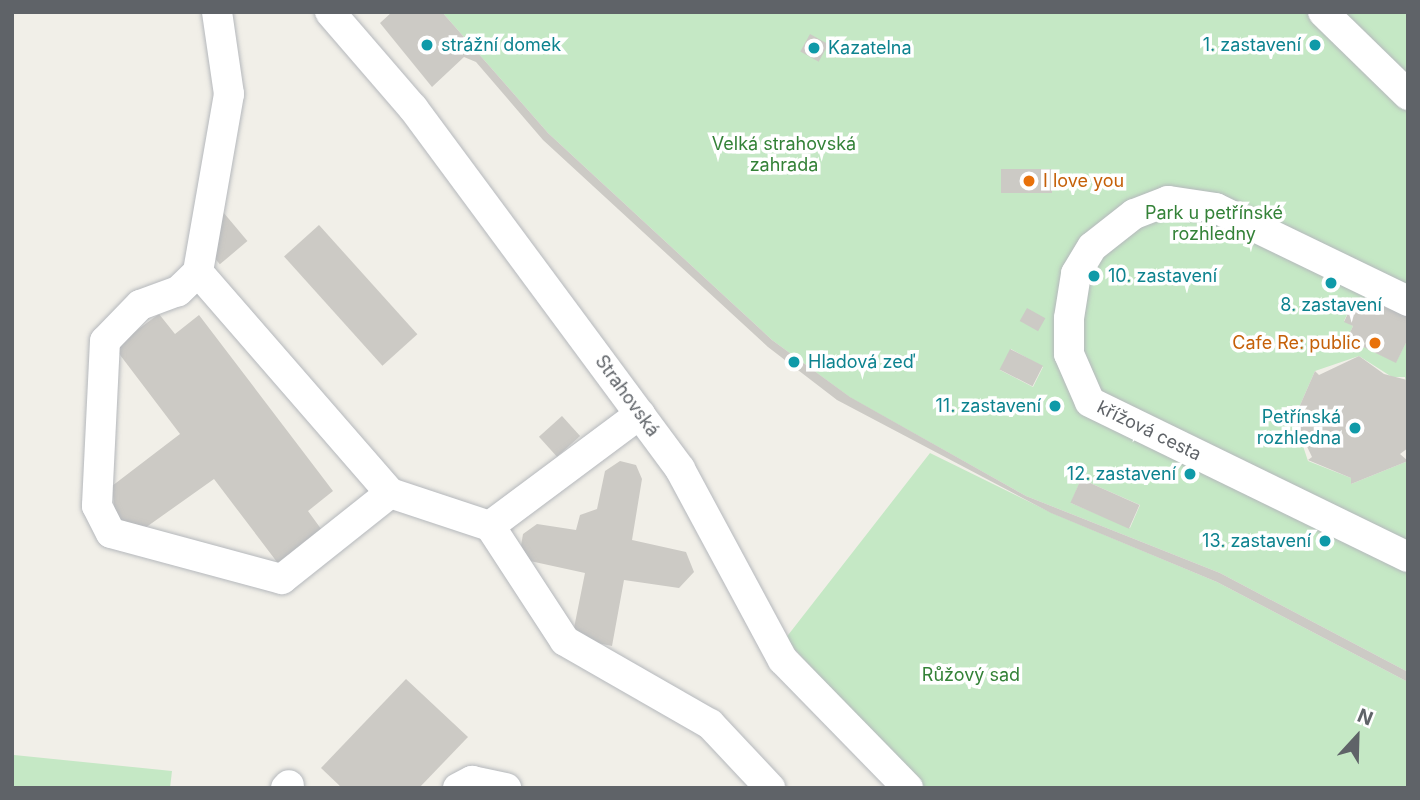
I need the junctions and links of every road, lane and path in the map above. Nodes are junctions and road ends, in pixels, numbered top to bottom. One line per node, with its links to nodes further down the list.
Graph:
1 (217, 12): 5 (street)
2 (330, 12): 7 (street, Strahovská)
3 (1326, 14): 4 (street)
4 (1408, 95)
5 (198, 272): 8 (street); 8 (street)
6 (1408, 301): 10 (street, křížová cesta)
7 (640, 414): 9 (street); 14 (street, Strahovská)
8 (390, 493): 9 (street)
9 (491, 526): 13 (street)
10 (1408, 557)
11 (458, 788): 12 (street)
12 (506, 788)
13 (770, 788)
14 (908, 788)

